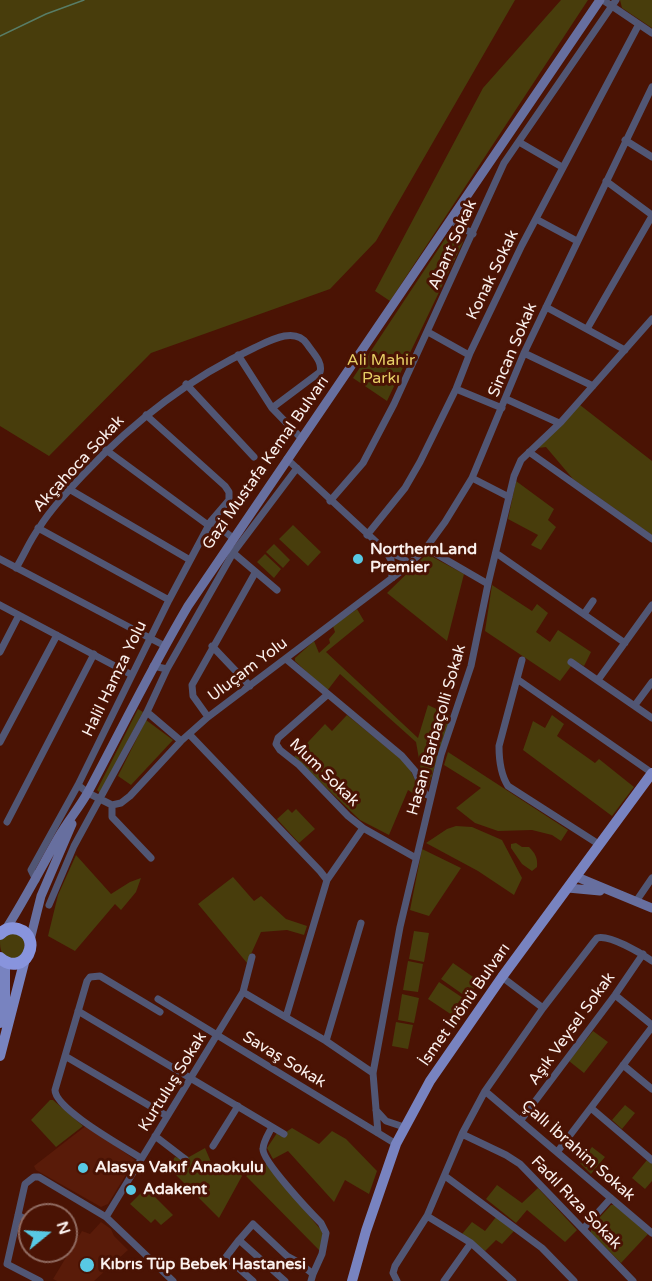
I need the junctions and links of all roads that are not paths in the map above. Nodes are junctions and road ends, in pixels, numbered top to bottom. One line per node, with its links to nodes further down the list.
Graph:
1 (601, 0): 2 (street); 13 (main road, Gazi Mustafa Kemal Bulvarı)
2 (614, 3): 3 (street); 7 (street, Abant Sokak)
3 (639, 24): 4 (street); 9 (street, Konak Sokak)
4 (652, 33)
5 (652, 87): 6 (street, Sincan Sokak)
6 (625, 140): 8 (street); 10 (street, Sincan Sokak)
7 (519, 142): 9 (street); 14 (street, Abant Sokak)
8 (652, 157)
9 (562, 166): 12 (street, Konak Sokak)
10 (606, 181): 11 (street); 15 (street, Sincan Sokak)
11 (652, 216): 18 (street)
12 (536, 219): 15 (street); 23 (street, Konak Sokak)
13 (450, 220): 14 (street); 32 (main road, Gazi Mustafa Kemal Bulvarı)
14 (473, 234): 19 (street, Abant Sokak)
15 (577, 241): 16 (street, Sincan Sokak)
16 (546, 307): 18 (street); 21 (street, Sincan Sokak)
17 (652, 319): 20 (street, Hasan Barbaçolli Sokak)
18 (587, 329): 20 (street)
19 (428, 332): 23 (street); 41 (street, Abant Sokak)
20 (625, 350): 25 (street, Hasan Barbaçolli Sokak)
21 (524, 352): 25 (street); 27 (street, Sincan Sokak)
22 (238, 355): 24 (street, Akçahoca Sokak); 28 (street); 28 (street, Akçahoca Sokak)
23 (469, 355): 26 (street, Konak Sokak)
24 (186, 384): 30 (street, Akçahoca Sokak); 35 (street)
25 (593, 386): 31 (street, Hasan Barbaçolli Sokak)
26 (456, 389): 29 (street); 44 (street, Konak Sokak)
27 (506, 399): 29 (street, Sincan Sokak); 31 (street)
28 (272, 408): 32 (street)
29 (502, 408): 38 (street, Sincan Sokak)
30 (146, 415): 33 (street, Akçahoca Sokak); 42 (street, Halil Hamza Yolu)
31 (559, 423): 34 (street, Hasan Barbaçolli Sokak)
32 (302, 439): 36 (main road, Gazi Mustafa Kemal Bulvarı)
33 (106, 450): 39 (street, Akçahoca Sokak); 42 (street)
34 (529, 452): 40 (street, Hasan Barbaçolli Sokak); 46 (street)
35 (254, 457)
36 (287, 459): 37 (street); 45 (main road, Gazi Mustafa Kemal Bulvarı)
37 (297, 468): 41 (street); 48 (street)
38 (472, 478): 40 (street); 47 (street, Sincan Sokak)
39 (69, 489): 43 (street, Akçahoca Sokak); 52 (street)
40 (509, 497): 50 (street, Hasan Barbaçolli Sokak)
41 (330, 501): 44 (street)
42 (210, 524): 45 (street); 52 (street, Halil Hamza Yolu)
43 (38, 528): 54 (street, Akçahoca Sokak); 59 (street)
44 (368, 535): 49 (street)
45 (233, 538): 48 (main road, Gazi Mustafa Kemal Bulvarı)
46 (652, 539)
47 (426, 548): 53 (street, Sincan Sokak); 57 (street)
48 (230, 550): 55 (street); 68 (main road, Gazi Mustafa Kemal Bulvarı); 76 (street)
49 (386, 551): 53 (street); 56 (street)
50 (496, 553): 57 (street, Hasan Barbaçolli Sokak); 63 (street)
51 (0, 559): 54 (street)
52 (190, 560): 59 (street, Halil Hamza Yolu)
53 (409, 564): 56 (street, Uluçam Yolu)
54 (16, 568): 66 (street)
55 (255, 573): 58 (street); 69 (street)
56 (392, 578): 72 (street, Uluçam Yolu)
57 (488, 584): 95 (street, Hasan Barbaçolli Sokak)
58 (277, 590)
59 (169, 600): 66 (street, Halil Hamza Yolu)
60 (593, 601): 63 (street)
61 (0, 605): 64 (street)
62 (652, 606): 67 (street)
63 (584, 614): 67 (street)
64 (19, 615): 65 (street); 70 (street)
65 (57, 635): 71 (street); 91 (street)
66 (151, 637): 68 (street); 77 (street, Halil Hamza Yolu)
67 (626, 643): 79 (street)
68 (165, 646): 75 (main road, Gazi Mustafa Kemal Bulvarı)
69 (212, 646): 82 (street); 87 (street)
70 (0, 652)
71 (94, 654): 77 (street); 99 (street)
72 (286, 658): 82 (street, Uluçam Yolu); 84 (street)
73 (522, 660): 78 (street)
74 (571, 662): 79 (street)
75 (153, 666): 76 (street); 83 (main road, Gazi Mustafa Kemal Bulvarı)
76 (167, 669): 86 (street)
77 (132, 675): 81 (street, Halil Hamza Yolu)
78 (517, 679): 92 (street); 102 (street)
79 (598, 680): 85 (street)
80 (652, 682): 85 (street)
81 (127, 686): 83 (street); 93 (street, Halil Hamza Yolu)
82 (250, 686): 87 (street, Uluçam Yolu)
83 (139, 693): 94 (main road, Gazi Mustafa Kemal Bulvarı)
84 (327, 695): 95 (street); 100 (street, Mum Sokak)
85 (634, 705): 88 (street)
86 (147, 712): 90 (street); 96 (street)
87 (208, 717): 89 (street, Uluçam Yolu)
88 (652, 718)
89 (189, 734): 90 (street, Uluçam Yolu); 108 (street)
90 (181, 741): 97 (street, Uluçam Yolu)
91 (0, 742)
92 (652, 773): 102 (main road, İsmet İnönü Bulvarı)
93 (78, 784): 94 (street); 107 (street, Halil Hamza Yolu)
94 (88, 792): 96 (street); 98 (main road, Gazi Mustafa Kemal Bulvarı)
95 (430, 796): 104 (street, Hasan Barbaçolli Sokak)
96 (99, 799): 97 (street); 101 (street)
97 (112, 805): 103 (street)
98 (76, 813): 101 (main road, Gazi Mustafa Kemal Bulvarı); 107 (main road, Gazi Mustafa Kemal Bulvarı)
99 (7, 822)
100 (363, 828): 104 (street, Mum Sokak); 108 (street)
101 (72, 839): 112 (street); 116 (main road, Gazi Mustafa Kemal Bulvarı)
102 (600, 845): 105 (main road, İsmet İnönü Bulvarı)
103 (151, 858)
104 (416, 858): 138 (street, Hasan Barbaçolli Sokak)
105 (577, 877): 109 (main road, İsmet İnönü Bulvarı); 110 (main road)
106 (652, 878): 111 (street)
107 (36, 880): 115 (main road, Gazi Mustafa Kemal Bulvarı)
108 (327, 880): 130 (street)
109 (568, 888): 110 (main road); 122 (main road, İsmet İnönü Bulvarı)
110 (619, 895): 111 (main road)
111 (637, 900): 113 (main road)
112 (49, 905)
113 (652, 908)
114 (361, 923): 134 (street)
115 (3, 931): 116 (highway)
116 (30, 940): 119 (highway)
117 (643, 954): 121 (street); 125 (street, Aşık Veysel Sokak); 128 (street)
118 (252, 957): 124 (street, Kurtuluş Sokak)
119 (25, 959): 120 (highway); 135 (main road)
120 (2, 961): 123 (main road)
121 (652, 961)
122 (502, 977): 128 (street); 148 (main road, İsmet İnönü Bulvarı)
123 (3, 981): 131 (main road)
124 (243, 992): 130 (street); 133 (street, Kurtuluş Sokak)
125 (615, 995): 132 (street); 146 (street, Aşık Veysel Sokak)
126 (158, 999): 127 (street, Savaş Sokak)
127 (167, 1005): 129 (street); 133 (street, Savaş Sokak)
128 (543, 1008): 141 (street)
129 (78, 1011): 136 (street); 139 (street)
130 (286, 1017): 134 (street)
131 (0, 1023)
132 (652, 1026): 137 (street)
133 (218, 1036): 139 (street, Kurtuluş Sokak); 149 (street, Savaş Sokak)
134 (326, 1041): 138 (street)
135 (0, 1056)
136 (65, 1056): 145 (street); 156 (street)
137 (623, 1065): 140 (street); 143 (street)
138 (373, 1073): 144 (street, Hasan Barbaçolli Sokak)
139 (192, 1078): 142 (street); 145 (street, Kurtuluş Sokak)
140 (652, 1089)
141 (485, 1091): 146 (street, Çallı İbrahim Sokak); 151 (street)
142 (237, 1106): 147 (street); 154 (street)
143 (591, 1108): 155 (street); 158 (street)
144 (376, 1110): 148 (street); 149 (street, Hasan Barbaçolli Sokak)
145 (167, 1116): 152 (street, Kurtuluş Sokak)
146 (521, 1120): 155 (street, Çallı İbrahim Sokak)
147 (272, 1127): 150 (street); 169 (street)
148 (404, 1127): 153 (main road, İsmet İnönü Bulvarı)
149 (378, 1133): 153 (street, Savaş Sokak)
150 (284, 1134)
151 (462, 1134): 159 (street); 165 (street, Fadıl Rıza Sokak)
152 (155, 1136): 156 (street, Kurtuluş Sokak); 157 (street)
153 (396, 1144): 174 (main road, İsmet İnönü Bulvarı)
154 (213, 1146)
155 (558, 1151): 160 (street, Çallı İbrahim Sokak)
156 (141, 1158): 164 (street, Kurtuluş Sokak)
157 (185, 1159)
158 (652, 1160)
159 (445, 1176): 163 (street); 178 (street)
160 (611, 1198): 165 (street); 166 (street, Çallı İbrahim Sokak)
161 (21, 1203): 164 (street)
162 (18, 1215): 170 (street)
163 (427, 1216): 168 (street); 175 (street)
164 (106, 1217): 171 (street)
165 (583, 1229): 179 (street, Fadıl Rıza Sokak)
166 (652, 1233)
167 (239, 1240): 169 (street); 172 (street); 173 (street)
168 (471, 1244): 176 (street); 177 (street)
169 (312, 1278)
170 (40, 1281)
171 (173, 1281)
172 (253, 1281)
173 (285, 1281)
174 (352, 1281)
175 (397, 1281)
176 (445, 1281)
177 (513, 1281)
178 (574, 1281)
179 (633, 1281)

